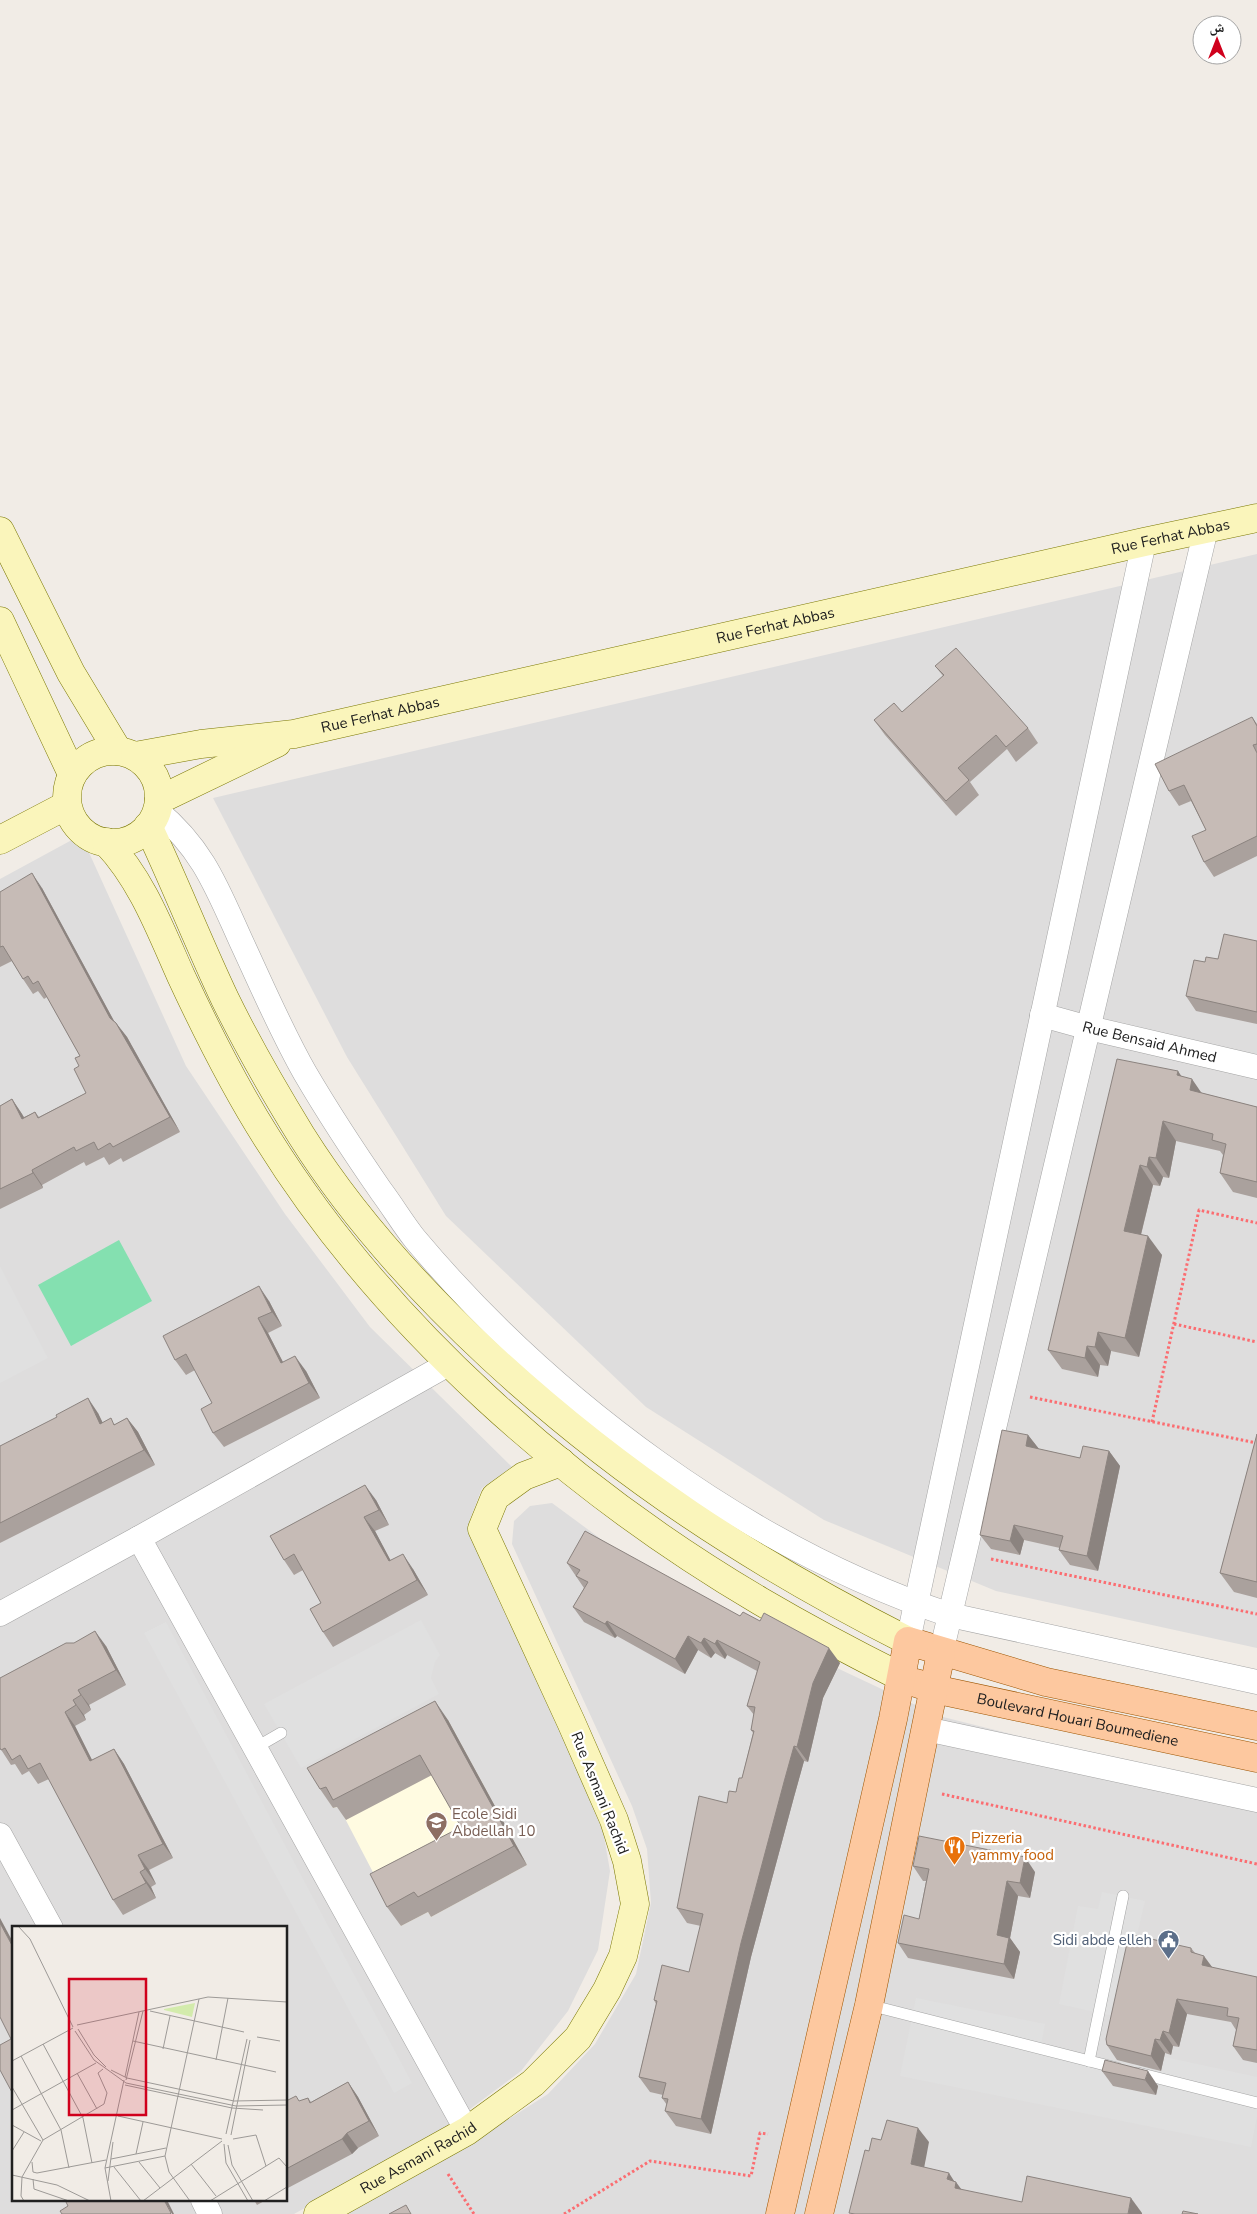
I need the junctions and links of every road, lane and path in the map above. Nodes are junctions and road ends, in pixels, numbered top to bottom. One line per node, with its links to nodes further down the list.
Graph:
1 (1257, 518): 2 (main road, Rue Ferhat Abbas)
2 (1206, 529): 4 (main road, Rue Ferhat Abbas); 14 (street)
3 (0, 531): 7 (main road)
4 (1144, 542): 6 (main road, Rue Ferhat Abbas); 13 (street)
5 (0, 621): 8 (main road)
6 (294, 734): 7 (main road, Rue Ferhat Abbas); 10 (main road, Rue Ferhat Abbas)
7 (126, 753): 8 (main road); 10 (main road)
8 (72, 774): 9 (main road)
9 (67, 804): 11 (main road); 12 (main road)
10 (155, 812): 12 (main road); 26 (street); 30 (main road)
11 (0, 840)
12 (106, 842): 19 (main road)
13 (1042, 1015): 14 (street, Rue Bensaid Ahmed); 26 (street)
14 (1088, 1028): 15 (street, Rue Bensaid Ahmed); 20 (street)
15 (1257, 1067)
16 (1257, 1223): 17 (path)
17 (1174, 1324): 18 (path); 21 (path)
18 (1257, 1342)
19 (450, 1363): 23 (main road); 24 (street)
20 (1003, 1391): 21 (path); 25 (street)
21 (1152, 1422): 22 (path)
22 (1257, 1443)
23 (561, 1462): 32 (main road); 49 (main road, Rue Asmani Rachid)
24 (139, 1538): 27 (street); 38 (street)
25 (965, 1554): 28 (street); 29 (path)
26 (916, 1603): 28 (street); 30 (street)
27 (0, 1614)
28 (950, 1614): 31 (street); 33 (street)
29 (1257, 1614)
30 (908, 1641): 31 (main road, Boulevard Houari Boumediene); 32 (main road)
31 (941, 1653): 34 (main road); 35 (main road, Boulevard Houari Boumediene)
32 (901, 1677): 34 (main road, Boulevard Houari Boumediene); 50 (main road)
33 (1257, 1682)
34 (934, 1689): 36 (main road); 39 (main road, Boulevard Houari Boumediene)
35 (1257, 1726)
36 (926, 1730): 40 (main road); 41 (street)
37 (281, 1733): 38 (lane)
38 (255, 1748): 49 (street)
39 (1257, 1758)
40 (914, 1788): 43 (path); 46 (main road)
41 (1257, 1800)
42 (0, 1835): 45 (street)
43 (1257, 1864)
44 (1123, 1896): 47 (lane)
45 (51, 1926)
46 (869, 2005): 47 (lane); 58 (main road)
47 (1089, 2061): 48 (lane)
48 (1257, 2103)
49 (467, 2131): 51 (main road, Rue Asmani Rachid)
50 (797, 2140): 56 (path); 57 (main road)
51 (432, 2150): 54 (main road, Rue Asmani Rachid); 55 (path)
52 (204, 2202): 53 (street)
53 (210, 2214)
54 (318, 2214)
55 (474, 2214)
56 (564, 2214)
57 (780, 2214)
58 (819, 2214)

